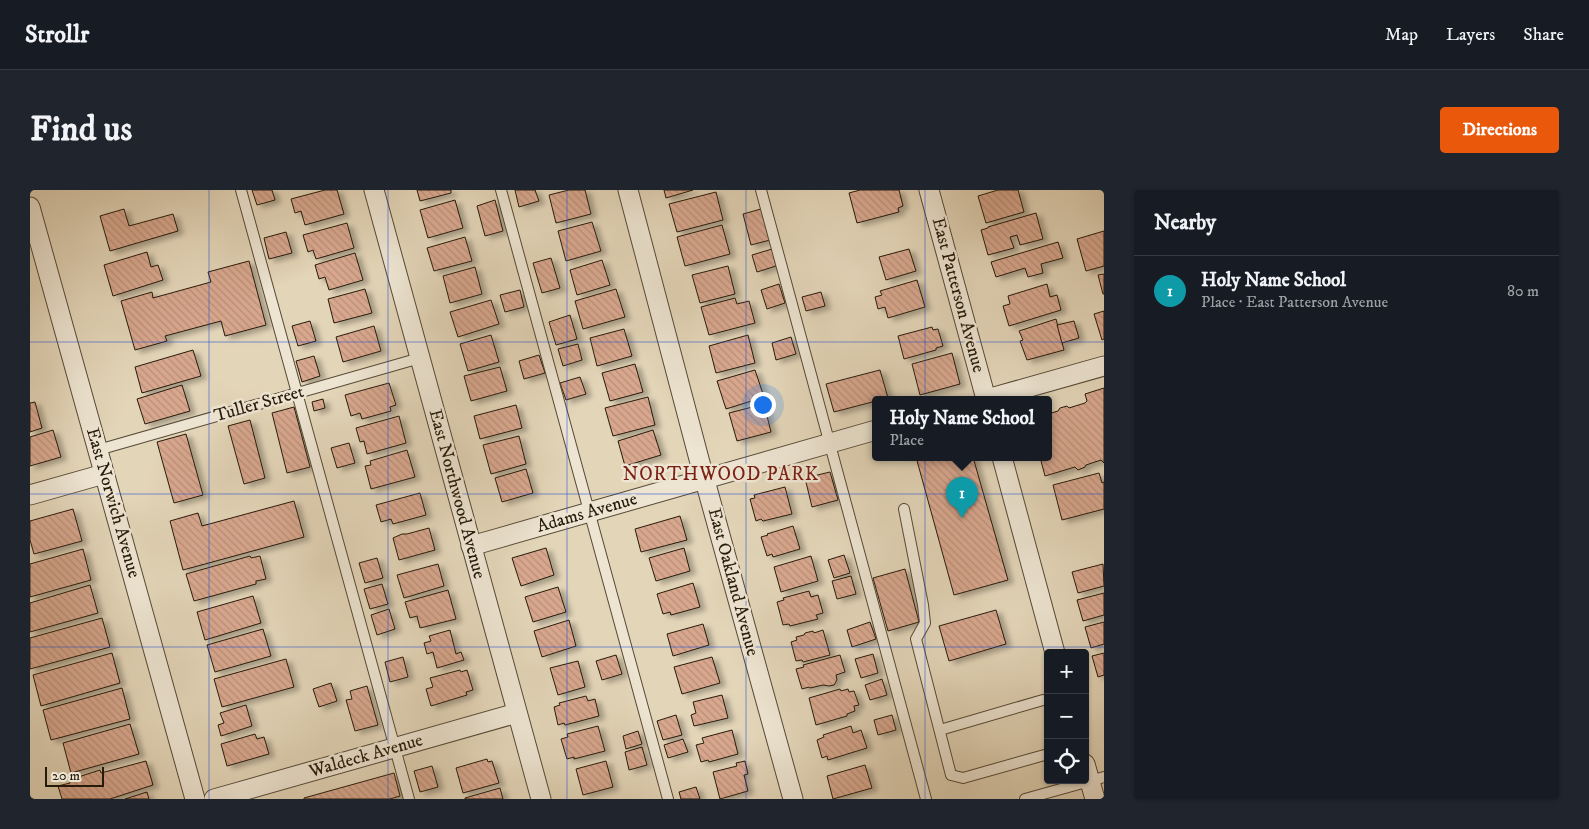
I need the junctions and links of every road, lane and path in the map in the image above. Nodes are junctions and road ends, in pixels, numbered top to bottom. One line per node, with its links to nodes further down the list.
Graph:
1 (241, 190): 10 (lane)
2 (374, 190): 8 (street, East Northwood Avenue)
3 (501, 190): 21 (lane)
4 (628, 190): 18 (street, East Oakland Avenue)
5 (761, 190): 14 (lane)
6 (929, 190): 11 (street, East Patterson Avenue)
7 (30, 207): 15 (street, East Norwich Avenue)
8 (420, 358): 10 (lane, Tuller Street); 22 (street, East Northwood Avenue)
9 (1104, 366): 12 (street)
10 (297, 393): 15 (lane, Tuller Street); 27 (lane)
11 (986, 396)
12 (998, 396)
13 (872, 431): 14 (street, Adams Avenue)
14 (830, 443): 18 (street, Adams Avenue); 36 (lane)
15 (98, 450): 17 (street, East Norwich Avenue)
16 (1003, 461): 23 (street)
17 (104, 474): 19 (street); 30 (street, East Norwich Avenue)
18 (705, 480): 21 (street, Adams Avenue); 35 (street, East Oakland Avenue)
19 (30, 495)
20 (904, 509): 26 (lane)
21 (589, 513): 22 (street, Adams Avenue); 34 (lane)
22 (471, 546): 25 (street, East Northwood Avenue)
23 (1054, 649)
24 (1043, 700): 26 (lane)
25 (517, 713): 27 (street, Waldeck Avenue); 33 (street, East Northwood Avenue)
26 (940, 730): 28 (lane)
27 (395, 748): 31 (street, Waldeck Avenue); 32 (lane)
28 (1044, 755)
29 (1093, 774): 37 (lane); 38 (street)
30 (195, 799)
31 (214, 799)
32 (409, 799)
33 (541, 799)
34 (668, 799)
35 (793, 799)
36 (926, 799)
37 (1025, 799)
38 (1095, 799)

